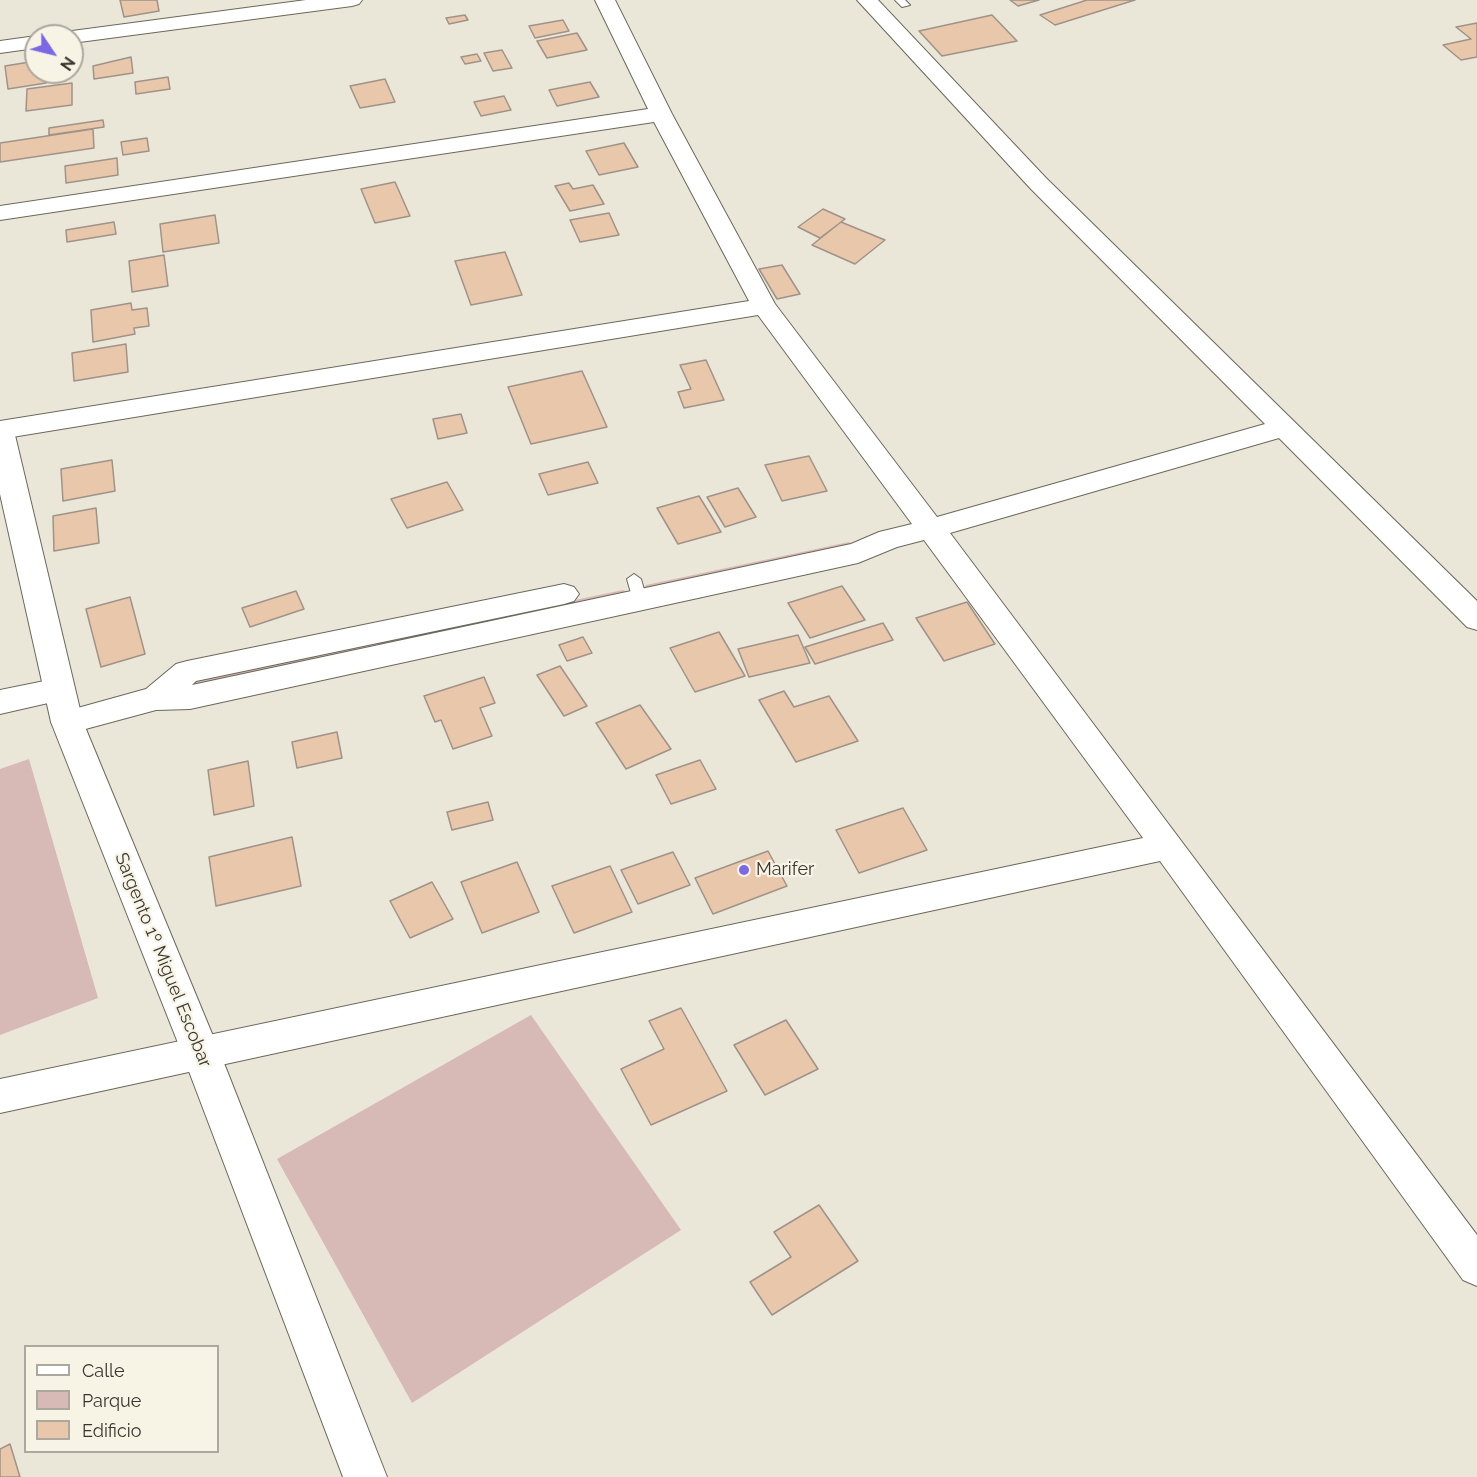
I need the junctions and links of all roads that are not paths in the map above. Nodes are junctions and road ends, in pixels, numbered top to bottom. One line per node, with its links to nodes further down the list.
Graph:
1 (352, 0): 4 (street)
2 (604, 0): 7 (street)
3 (867, 0): 10 (street)
4 (84, 35)
5 (24, 44): 6 (street)
6 (0, 47)
7 (661, 114): 8 (street); 9 (street)
8 (0, 213)
9 (764, 306): 11 (street); 12 (street)
10 (1284, 428): 12 (street); 13 (street)
11 (0, 431): 14 (street, Sargento 1º Miguel Escobar)
12 (930, 529): 16 (street); 17 (street)
13 (1477, 618)
14 (59, 690): 15 (street); 16 (street, Sargento 1º Miguel Escobar)
15 (0, 702)
16 (67, 722): 18 (street, Sargento 1º Miguel Escobar)
17 (1167, 846): 18 (street); 20 (street)
18 (201, 1053): 19 (street); 21 (street, Sargento 1º Miguel Escobar)
19 (0, 1096)
20 (1477, 1267)
21 (364, 1477)

